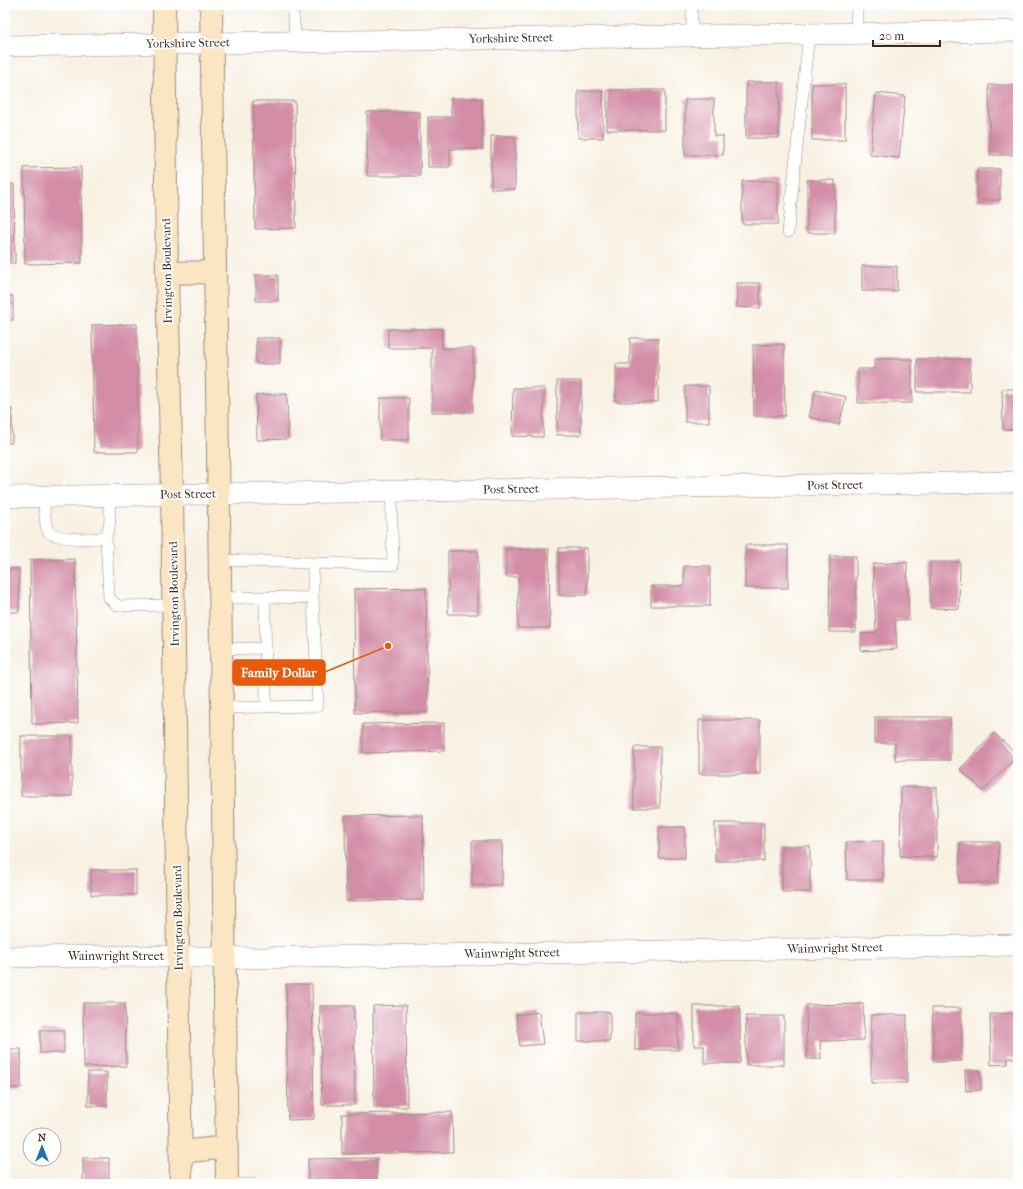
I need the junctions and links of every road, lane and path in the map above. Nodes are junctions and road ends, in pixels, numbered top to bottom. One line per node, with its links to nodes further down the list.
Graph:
1 (164, 5): 12 (main road, Irvington Boulevard)
2 (211, 5): 11 (main road)
3 (292, 5): 10 (lane)
4 (692, 5): 9 (lane)
5 (857, 5): 7 (lane)
6 (1018, 31): 7 (street, Yorkshire Street)
7 (856, 33): 8 (street, Yorkshire Street)
8 (809, 34): 9 (street, Yorkshire Street); 14 (lane)
9 (692, 35): 10 (street, Yorkshire Street)
10 (296, 41): 11 (street, Yorkshire Street)
11 (212, 42): 12 (street, Yorkshire Street); 15 (main road)
12 (165, 44): 13 (street, Yorkshire Street); 16 (main road, Irvington Boulevard)
13 (5, 46)
14 (788, 232)
15 (215, 272): 16 (main road); 19 (main road)
16 (166, 273): 20 (main road, Irvington Boulevard)
17 (1018, 482): 18 (street, Post Street)
18 (391, 491): 19 (street, Post Street); 26 (lane)
19 (218, 493): 20 (street, Post Street); 25 (main road)
20 (172, 494): 21 (street, Post Street); 30 (main road, Irvington Boulevard)
21 (108, 495): 22 (street, Post Street); 24 (lane)
22 (43, 496): 23 (street, Post Street); 24 (lane)
23 (5, 497)
24 (106, 536): 30 (lane)
25 (219, 560): 26 (lane); 28 (main road)
26 (313, 563): 29 (lane)
27 (265, 597): 28 (lane); 29 (lane); 31 (lane)
28 (220, 598): 32 (main road)
29 (313, 598): 33 (lane)
30 (174, 605): 36 (main road, Irvington Boulevard)
31 (265, 648): 32 (lane); 33 (lane)
32 (220, 649): 34 (main road)
33 (266, 707): 34 (lane)
34 (222, 708): 38 (main road)
35 (1018, 945): 38 (street, Wainwright Street)
36 (179, 956): 37 (street, Wainwright Street); 38 (street, Wainwright Street); 40 (main road, Irvington Boulevard)
37 (5, 957)
38 (224, 958): 39 (main road)
39 (226, 1147): 40 (main road); 42 (main road)
40 (181, 1152): 41 (main road, Irvington Boulevard)
41 (181, 1184)
42 (227, 1184): 43 (lane)
43 (252, 1184)

